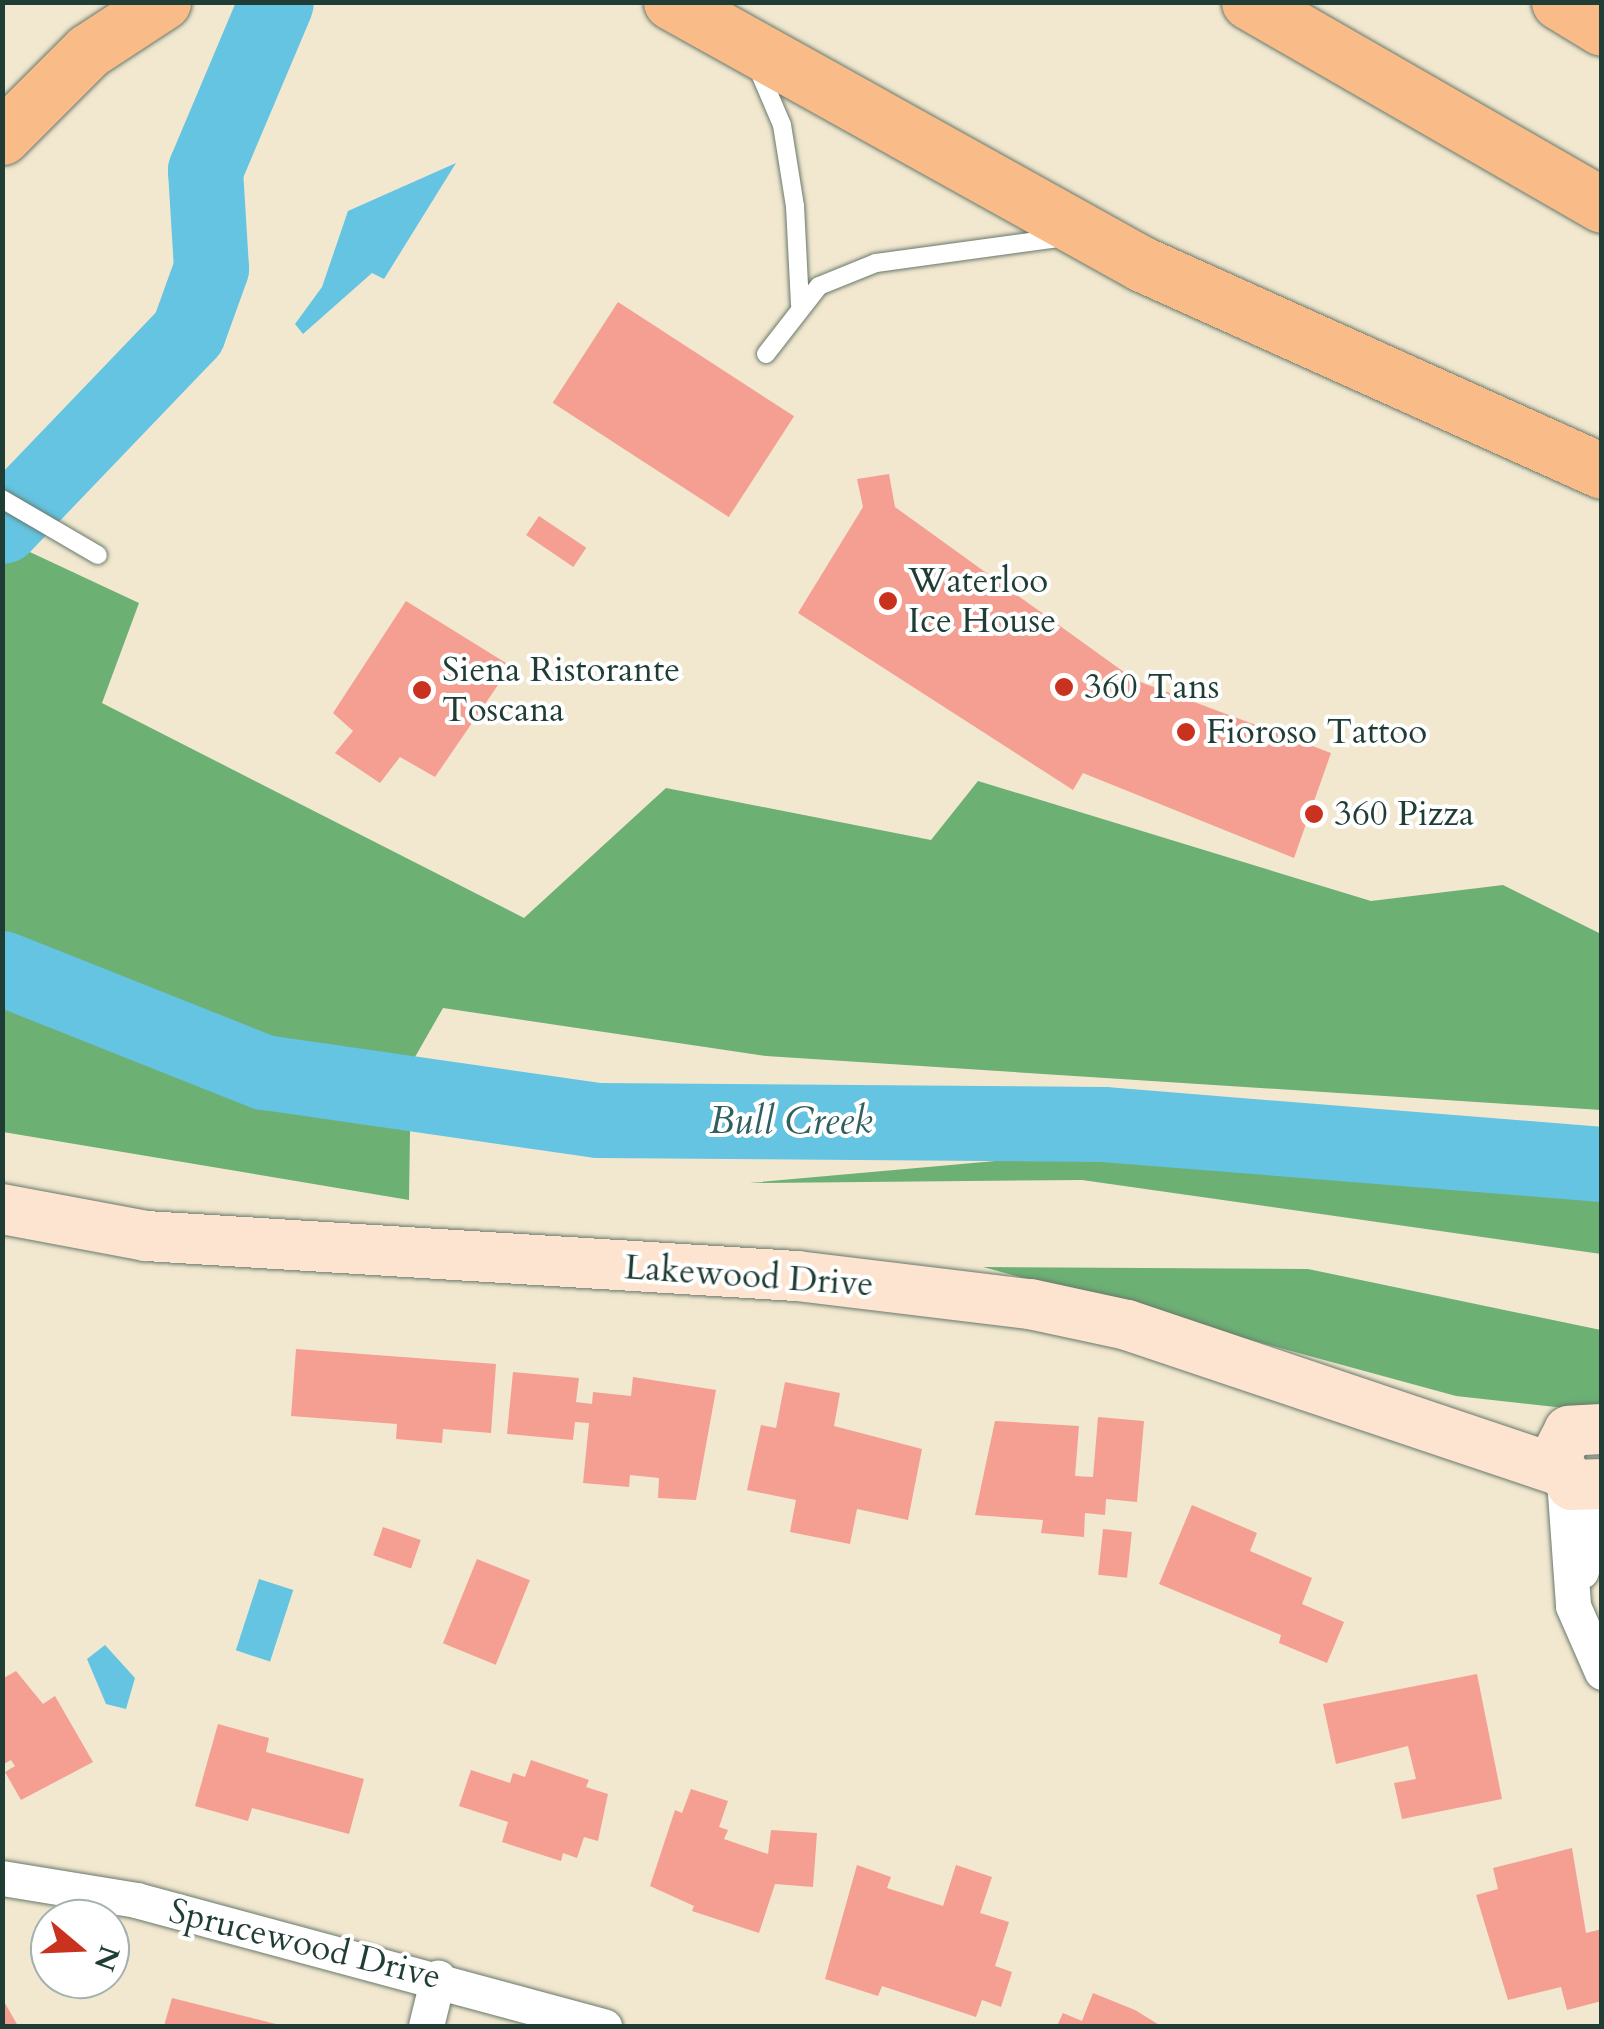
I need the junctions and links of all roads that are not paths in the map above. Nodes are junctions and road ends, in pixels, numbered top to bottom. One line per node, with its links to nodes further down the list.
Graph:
1 (163, 2): 7 (highway)
2 (671, 2): 6 (highway)
3 (1249, 2): 8 (highway)
4 (1559, 2): 5 (highway)
5 (1602, 28)
6 (748, 45): 9 (highway); 10 (lane)
7 (2, 137)
8 (1602, 205)
9 (1088, 234): 10 (lane); 12 (highway)
10 (800, 305): 11 (lane)
11 (766, 354)
12 (1602, 471)
13 (2, 500): 14 (lane)
14 (98, 555)
15 (2, 1210): 16 (street, Lakewood Drive)
16 (1583, 1464): 17 (street)
17 (1602, 1672)
18 (2, 1878): 19 (street, Sprucewood Drive)
19 (438, 1977): 20 (street); 21 (street, Sprucewood Drive)
20 (426, 2026)
21 (604, 2026)

